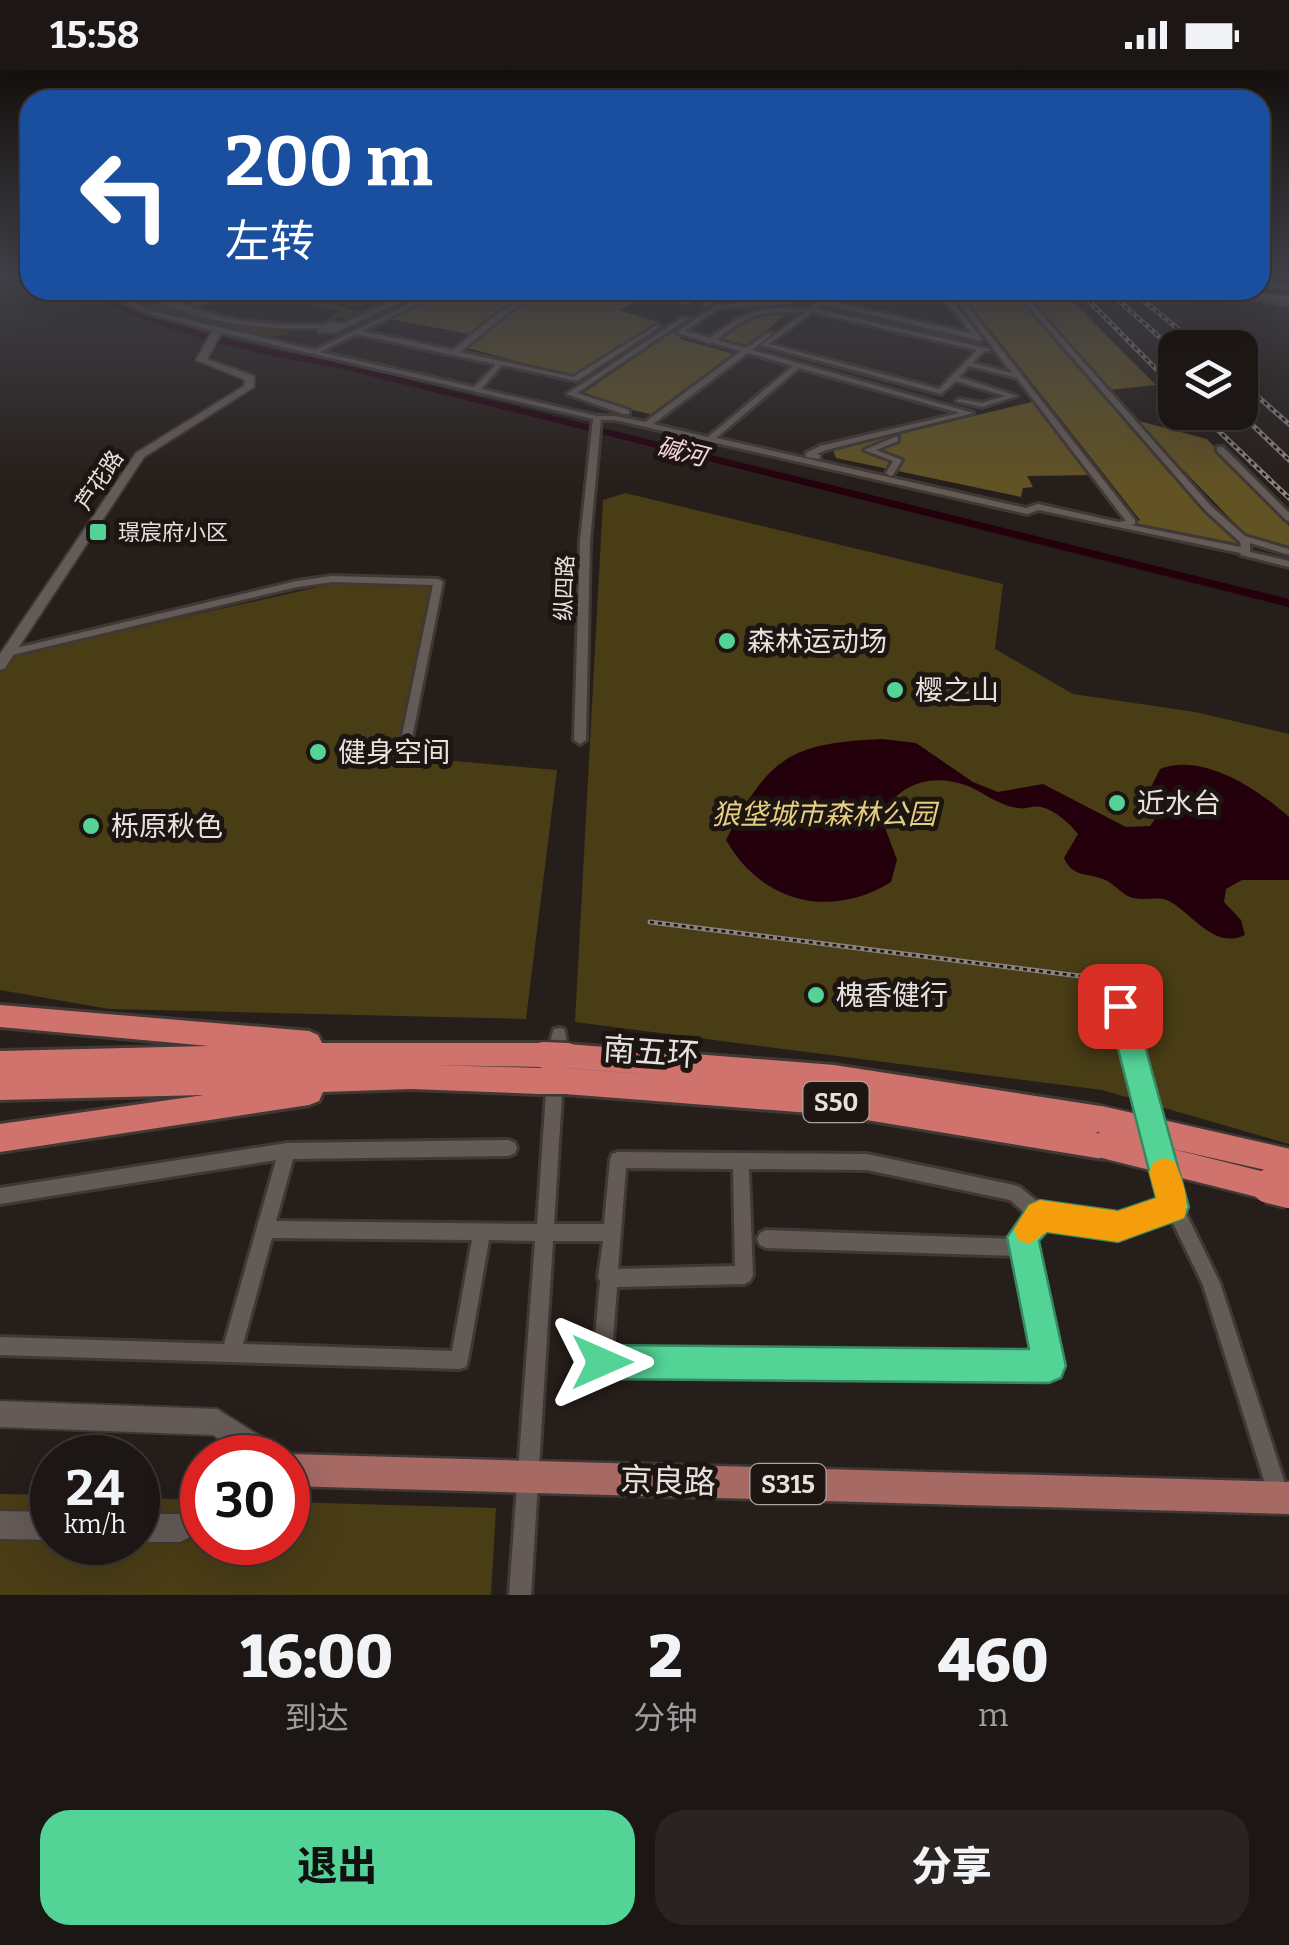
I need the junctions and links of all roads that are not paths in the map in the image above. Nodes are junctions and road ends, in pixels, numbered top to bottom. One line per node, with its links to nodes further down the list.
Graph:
1 (211, 344): 41 (street, 芦花路)
2 (289, 344): 16 (street)
3 (330, 344): 16 (street)
4 (413, 344): 19 (street)
5 (465, 344): 19 (street)
6 (631, 344): 21 (street)
7 (647, 344): 30 (street)
8 (709, 344): 20 (street)
9 (757, 344): 20 (street)
10 (765, 344): 15 (street)
11 (960, 344): 17 (street)
12 (979, 344): 17 (street)
13 (994, 344): 18 (street)
14 (1064, 344): 37 (street)
15 (769, 349): 24 (street); 24 (street)
16 (318, 350): 26 (street)
17 (981, 350): 18 (street); 22 (street)
18 (1000, 350): 25 (street)
19 (454, 353): 21 (street)
20 (744, 353): 23 (street); 30 (street)
21 (496, 362): 26 (street)
22 (968, 364): 24 (street); 25 (street)
23 (797, 366): 28 (street); 31 (street)
24 (956, 376): 27 (street)
25 (1021, 377): 27 (street)
26 (477, 388): 29 (street)
27 (1035, 395): 28 (street); 36 (street)
28 (968, 412): 33 (street); 33 (street)
29 (597, 418): 30 (street); 42 (street, 纵四路)
30 (651, 422): 31 (street)
31 (710, 439): 34 (street)
32 (1220, 448): 35 (street)
33 (890, 473): 34 (street)
34 (1038, 507): 36 (street)
35 (1289, 518)
36 (1118, 525): 39 (street)
37 (1242, 538): 38 (street); 39 (street)
38 (1289, 552)
39 (1244, 554): 40 (street)
40 (1289, 564)
41 (4, 659): 43 (street)
42 (580, 740)
43 (405, 750)
44 (1120, 1006): 58 (street)
45 (0, 1016): 48 (highway)
46 (555, 1062): 48 (highway, 南五环 / S50); 50 (highway, 南五环 / S50); 62 (street)
47 (0, 1063): 48 (highway, 南五环 / S50)
48 (417, 1065): 49 (highway, 南五环 / S50); 51 (highway)
49 (0, 1088)
50 (1102, 1132): 55 (highway, 南五环 / S50, bridge); 56 (highway, 南五环 / S50, bridge)
51 (0, 1138)
52 (509, 1148): 53 (street)
53 (287, 1151): 57 (street); 60 (street)
54 (741, 1162): 59 (street); 63 (street); 66 (street)
55 (1289, 1162)
56 (1289, 1190)
57 (0, 1196)
58 (1174, 1207): 59 (street); 73 (street)
59 (1040, 1216): 65 (street)
60 (267, 1229): 61 (street); 68 (street)
61 (482, 1230): 62 (street); 68 (street)
62 (546, 1231): 63 (street); 72 (street)
63 (609, 1233): 66 (street)
64 (766, 1240): 65 (street)
65 (1025, 1248): 66 (street)
66 (606, 1278)
67 (0, 1346): 68 (street)
68 (231, 1353)
69 (0, 1414): 70 (street)
70 (236, 1435)
71 (310, 1471): 72 (main road, 京良路 / S315)
72 (528, 1477): 73 (main road, 京良路 / S315); 76 (street)
73 (1284, 1498)
74 (0, 1525): 75 (street)
75 (30, 1526)
76 (520, 1595)

